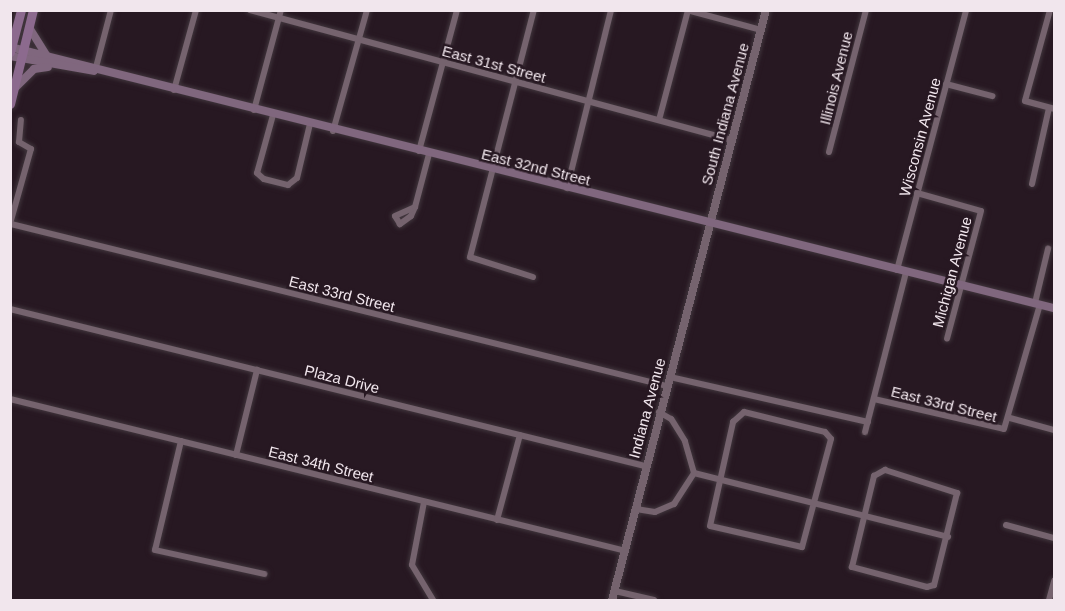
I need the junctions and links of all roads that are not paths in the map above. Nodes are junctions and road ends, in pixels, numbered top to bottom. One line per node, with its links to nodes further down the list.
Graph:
1 (21, 10): 17 (main road)
2 (33, 10): 18 (main road)
3 (111, 10): 27 (street)
4 (196, 10): 31 (street)
5 (250, 10): 16 (street, East 31st Street)
6 (281, 10): 16 (street)
7 (367, 10): 21 (street)
8 (457, 10): 25 (street)
9 (534, 10): 28 (street)
10 (611, 10): 33 (street)
11 (766, 10): 19 (street, South Indiana Avenue)
12 (866, 10): 44 (street, Illinois Avenue)
13 (966, 10): 29 (street, Wisconsin Avenue)
14 (1050, 10): 35 (street)
15 (688, 11): 19 (street); 39 (street)
16 (279, 18): 21 (street, East 31st Street); 36 (street)
17 (18, 23): 20 (main road); 22 (main road)
18 (29, 26): 23 (main road); 24 (main road)
19 (761, 30): 42 (street, South Indiana Avenue)
20 (10, 32)
21 (359, 40): 25 (street, East 31st Street); 41 (street)
22 (11, 50): 23 (main road)
23 (22, 54): 24 (main road, East 32nd Street); 26 (main road); 30 (main road)
24 (47, 56): 27 (main road, East 32nd Street)
25 (443, 62): 28 (street, East 31st Street); 43 (street)
26 (53, 66): 27 (main road); 30 (main road)
27 (95, 71): 31 (main road, East 32nd Street)
28 (515, 82): 33 (street, East 31st Street); 46 (street)
29 (946, 84): 32 (street); 49 (street, Wisconsin Avenue)
30 (14, 90): 34 (main road)
31 (174, 90): 36 (main road, East 32nd Street)
32 (992, 96)
33 (587, 101): 39 (street, East 31st Street); 48 (street)
34 (10, 104)
35 (1051, 109): 47 (street)
36 (254, 110): 37 (main road, East 32nd Street)
37 (273, 115): 40 (main road, East 32nd Street); 40 (street)
38 (21, 120): 50 (street)
39 (659, 120): 42 (street, East 31st Street)
40 (310, 124): 41 (main road, East 32nd Street)
41 (333, 130): 43 (main road, East 32nd Street)
42 (732, 140): 53 (street, South Indiana Avenue)
43 (419, 151): 45 (main road, East 32nd Street)
44 (829, 152)
45 (429, 154): 46 (main road, East 32nd Street); 51 (street)
46 (491, 170): 48 (main road, East 32nd Street); 57 (street)
47 (1032, 183)
48 (567, 188): 53 (main road, East 32nd Street)
49 (917, 193): 55 (street, Wisconsin Avenue); 58 (street, Michigan Avenue)
50 (13, 206): 52 (street)
51 (415, 207)
52 (11, 224): 65 (street, East 33rd Street)
53 (710, 224): 55 (main road, East 32nd Street); 64 (street, Indiana Avenue)
54 (1048, 249): 59 (street)
55 (897, 270): 56 (main road, East 32nd Street)
56 (906, 272): 58 (main road, East 32nd Street); 67 (street)
57 (533, 277)
58 (961, 285): 59 (main road, East 32nd Street); 62 (street, Michigan Avenue)
59 (1037, 304): 60 (main road, East 32nd Street); 69 (street)
60 (1054, 308)
61 (10, 309): 63 (street, Plaza Drive)
62 (947, 339)
63 (257, 370): 73 (street, Plaza Drive); 75 (street)
64 (670, 376): 65 (street, Indiana Avenue); 70 (street)
65 (667, 386): 68 (street, Indiana Avenue)
66 (10, 399): 74 (street, East 34th Street)
67 (874, 399): 69 (street, East 33rd Street); 70 (street)
68 (659, 412): 76 (street, Indiana Avenue); 77 (street)
69 (1010, 418): 71 (street, East 33rd Street)
70 (868, 422): 72 (street)
71 (1054, 430)
72 (865, 432)
73 (520, 435): 76 (street, Plaza Drive); 83 (street)
74 (181, 441): 75 (street, East 34th Street); 88 (street)
75 (236, 454): 80 (street, East 34th Street)
76 (645, 466): 81 (street, Indiana Avenue)
77 (694, 473): 78 (street); 81 (street)
78 (719, 478): 79 (street); 79 (street); 79 (street)
79 (816, 500): 82 (street)
80 (424, 502): 83 (street, East 34th Street); 91 (street)
81 (636, 509): 87 (street, Indiana Avenue)
82 (864, 515): 85 (street); 85 (street); 85 (street)
83 (497, 520): 87 (street, East 34th Street)
84 (1006, 525): 86 (street)
85 (948, 537)
86 (1054, 538)
87 (626, 551): 90 (street, Indiana Avenue)
88 (264, 574)
89 (1054, 581): 94 (street)
90 (615, 591): 92 (street, Indiana Avenue); 93 (street)
91 (433, 600)
92 (612, 600)
93 (654, 600)
94 (1049, 600)

